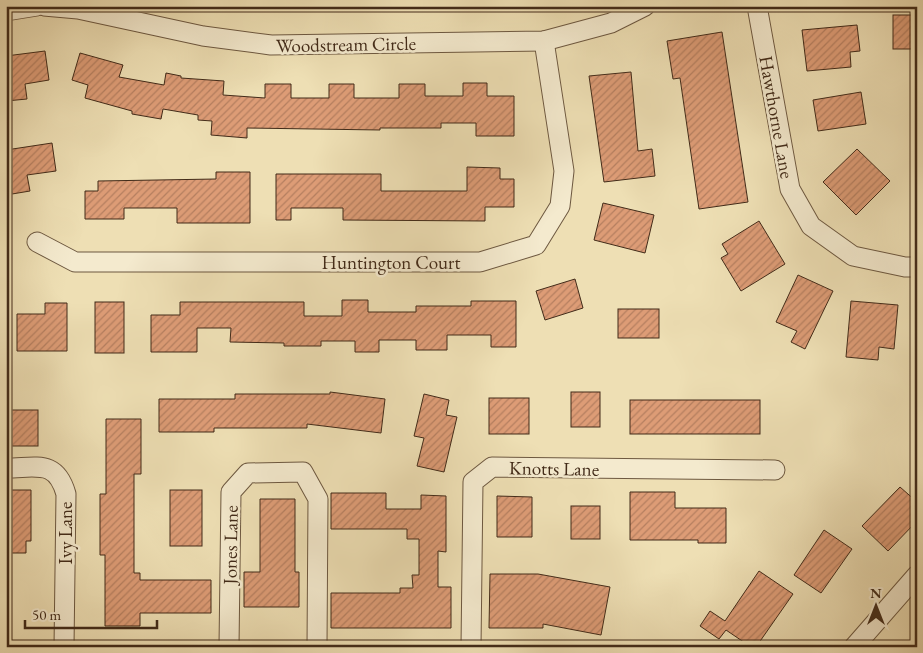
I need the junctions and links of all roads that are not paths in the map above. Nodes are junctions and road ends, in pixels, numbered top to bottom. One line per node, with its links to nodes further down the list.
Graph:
1 (37, 6): 6 (street)
2 (44, 6): 5 (street, Woodstream Circle)
3 (645, 6): 7 (street, Woodstream Circle)
4 (757, 6): 9 (street, Hawthorne Lane)
5 (78, 8): 7 (street, Woodstream Circle)
6 (6, 12)
7 (544, 41): 8 (street, Huntington Court)
8 (37, 242)
9 (917, 267)
10 (6, 468): 13 (street, Ivy Lane)
11 (775, 470): 16 (street, Knotts Lane)
12 (917, 575): 17 (street)
13 (64, 647)
14 (229, 647): 15 (street, Jones Lane)
15 (316, 647)
16 (471, 647)
17 (854, 647)

